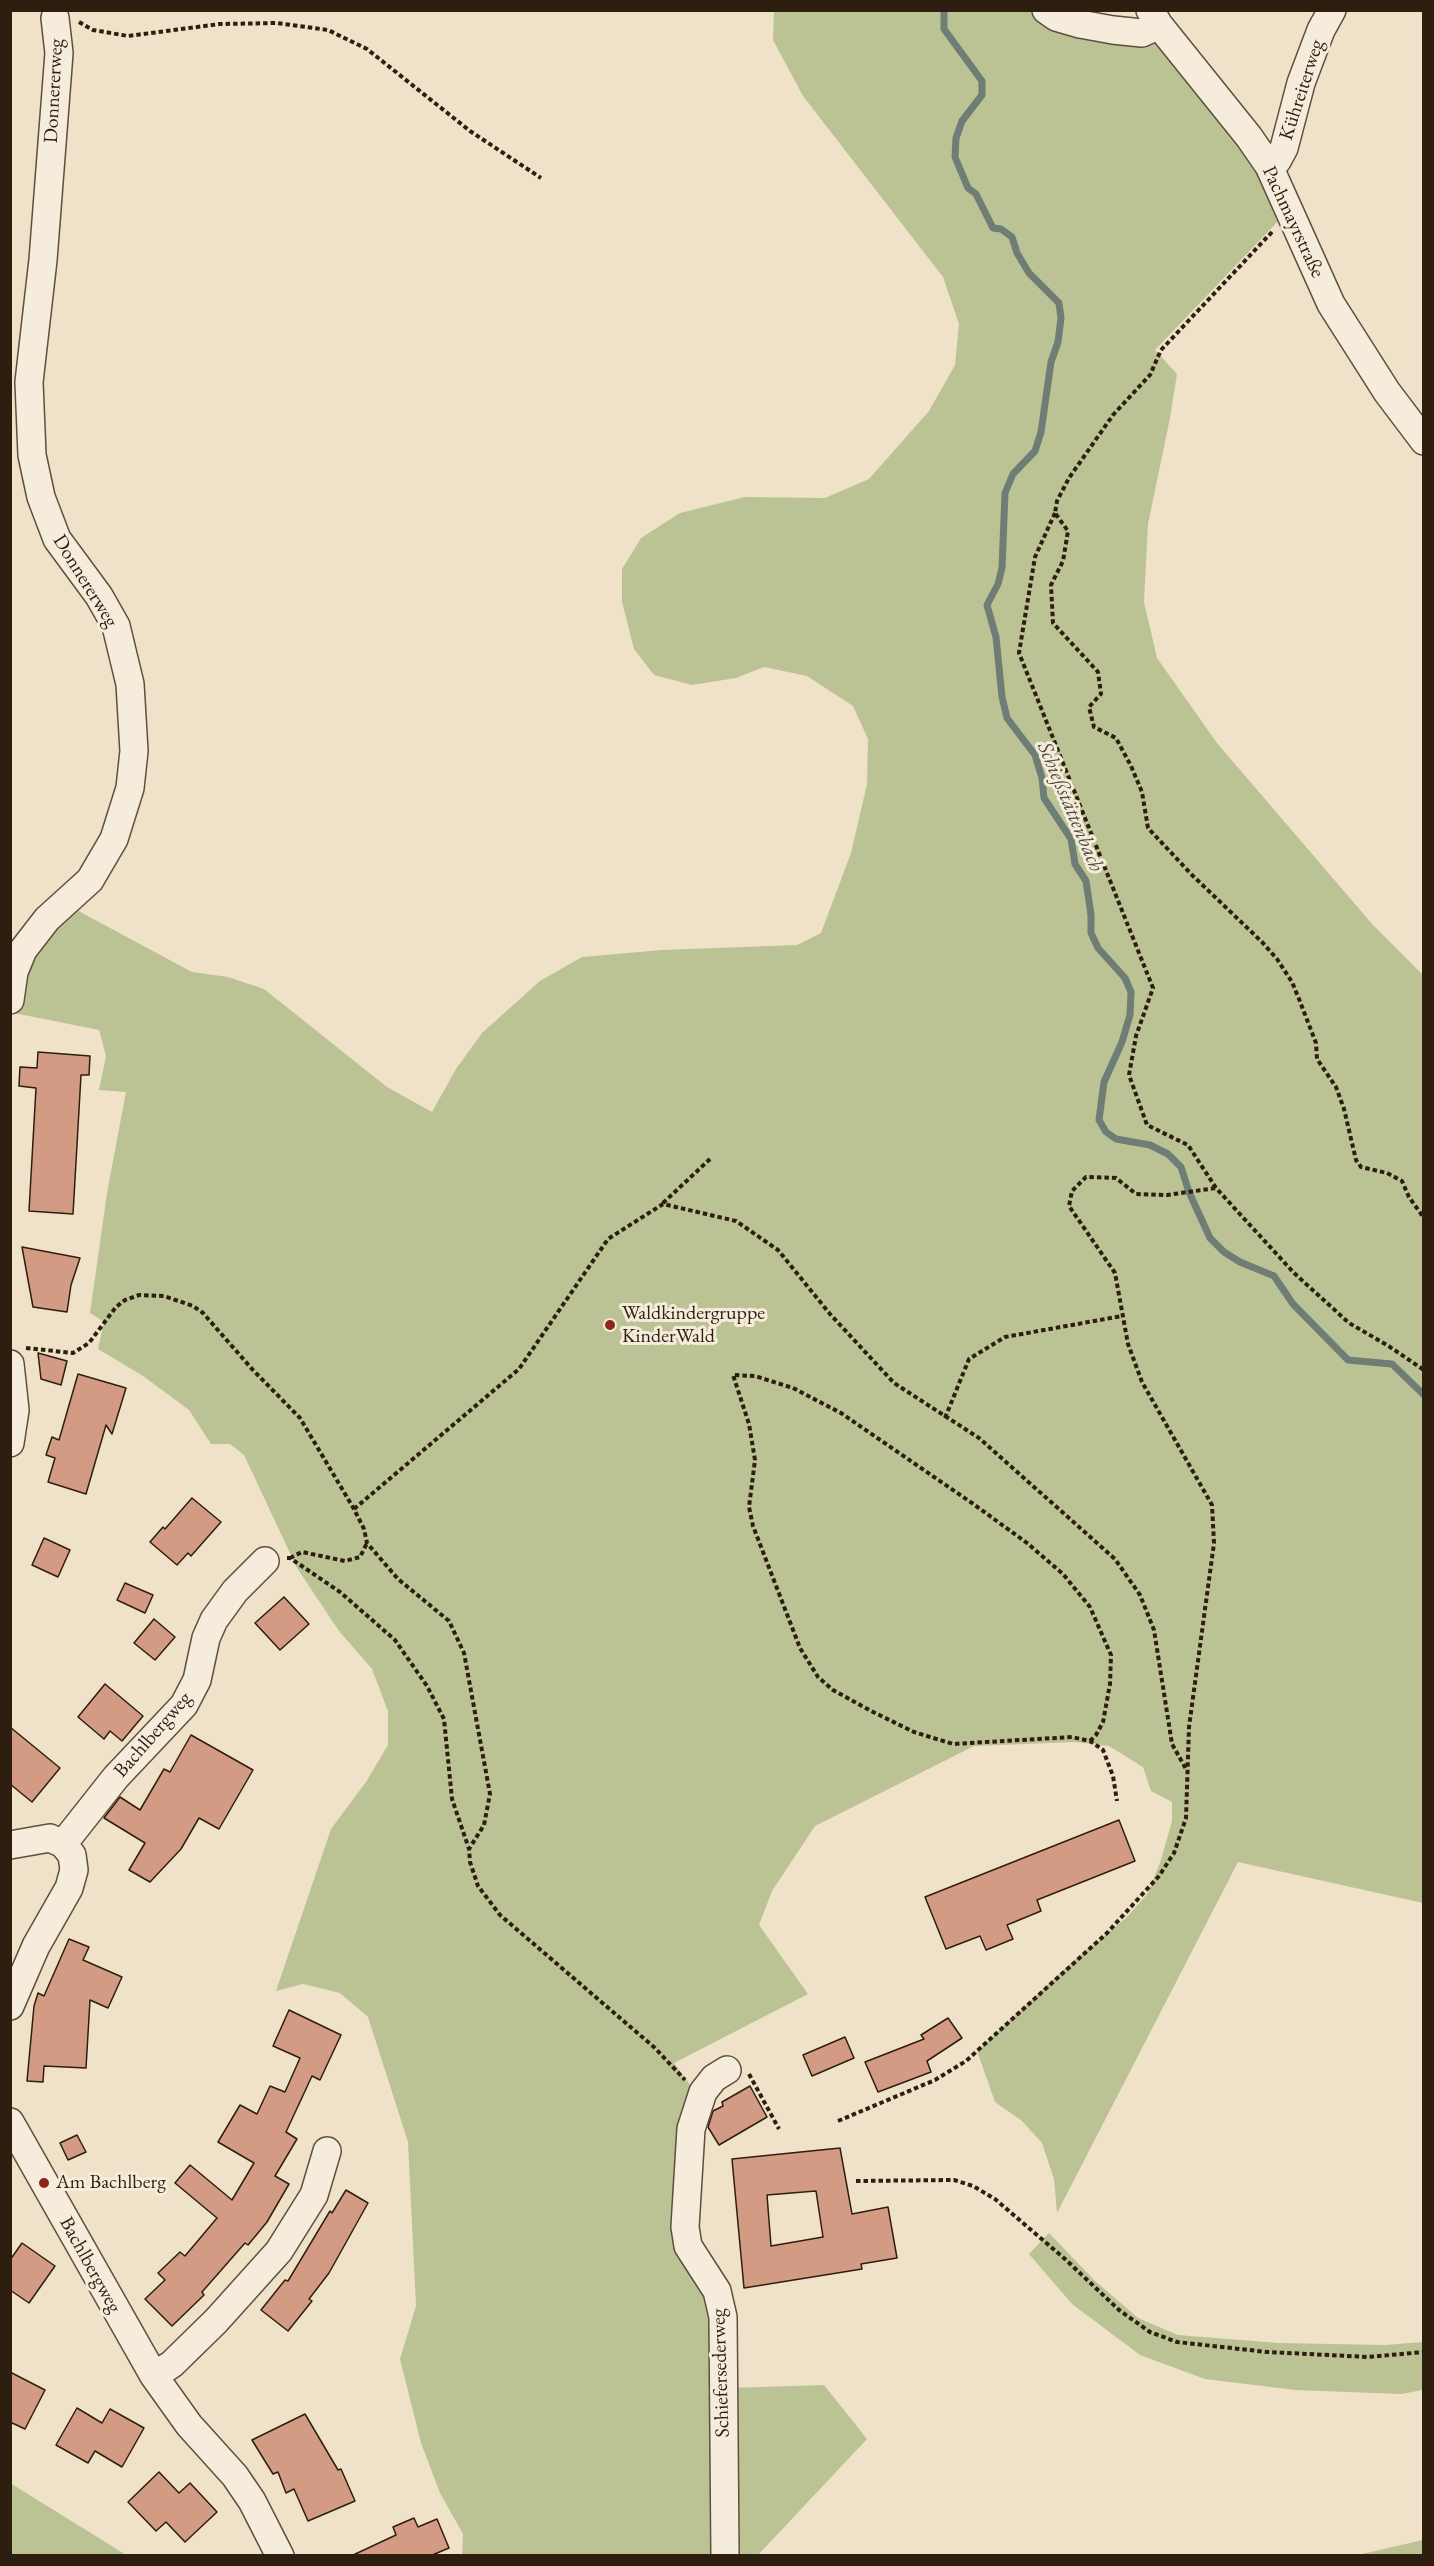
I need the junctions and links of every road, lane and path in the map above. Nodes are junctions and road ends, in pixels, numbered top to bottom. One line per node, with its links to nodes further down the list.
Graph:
1 (1046, 10): 4 (street)
2 (1332, 10): 5 (street, Kühreiterweg)
3 (55, 18): 6 (path); 10 (street, Donnererweg)
4 (1154, 18): 5 (street, Pachmayrstraße)
5 (1269, 166): 7 (street, Pachmayrstraße)
6 (541, 178)
7 (1289, 214): 8 (street, Pachmayrstraße); 9 (path)
8 (1424, 441)
9 (1055, 513): 12 (path); 14 (path)
10 (10, 1000)
11 (710, 1159): 13 (path)
12 (1216, 1188): 15 (path); 17 (path)
13 (663, 1204): 18 (path); 20 (path)
14 (1424, 1218)
15 (1122, 1316): 18 (path); 24 (path)
16 (15, 1356): 19 (street); 20 (path)
17 (1424, 1370)
18 (945, 1418): 24 (path)
19 (10, 1443)
20 (354, 1509): 21 (path)
21 (367, 1543): 22 (path); 28 (path)
22 (277, 1559): 26 (street, Bachlbergweg); 28 (path)
23 (1090, 1741): 23 (path); 25 (path)
24 (1186, 1771): 33 (path)
25 (1117, 1801)
26 (63, 1844): 27 (street); 29 (street)
27 (10, 1845)
28 (469, 1849): 32 (path)
29 (10, 2006)
30 (727, 2070): 32 (street, Schiefersederweg)
31 (755, 2084): 35 (path)
32 (697, 2107): 41 (street, Schiefersederweg)
33 (838, 2121)
34 (10, 2122): 39 (street, Bachlbergweg)
35 (779, 2129)
36 (327, 2151): 39 (street)
37 (856, 2181): 38 (path)
38 (1424, 2352)
39 (154, 2376): 40 (street, Bachlbergweg)
40 (280, 2556)
41 (725, 2556)

